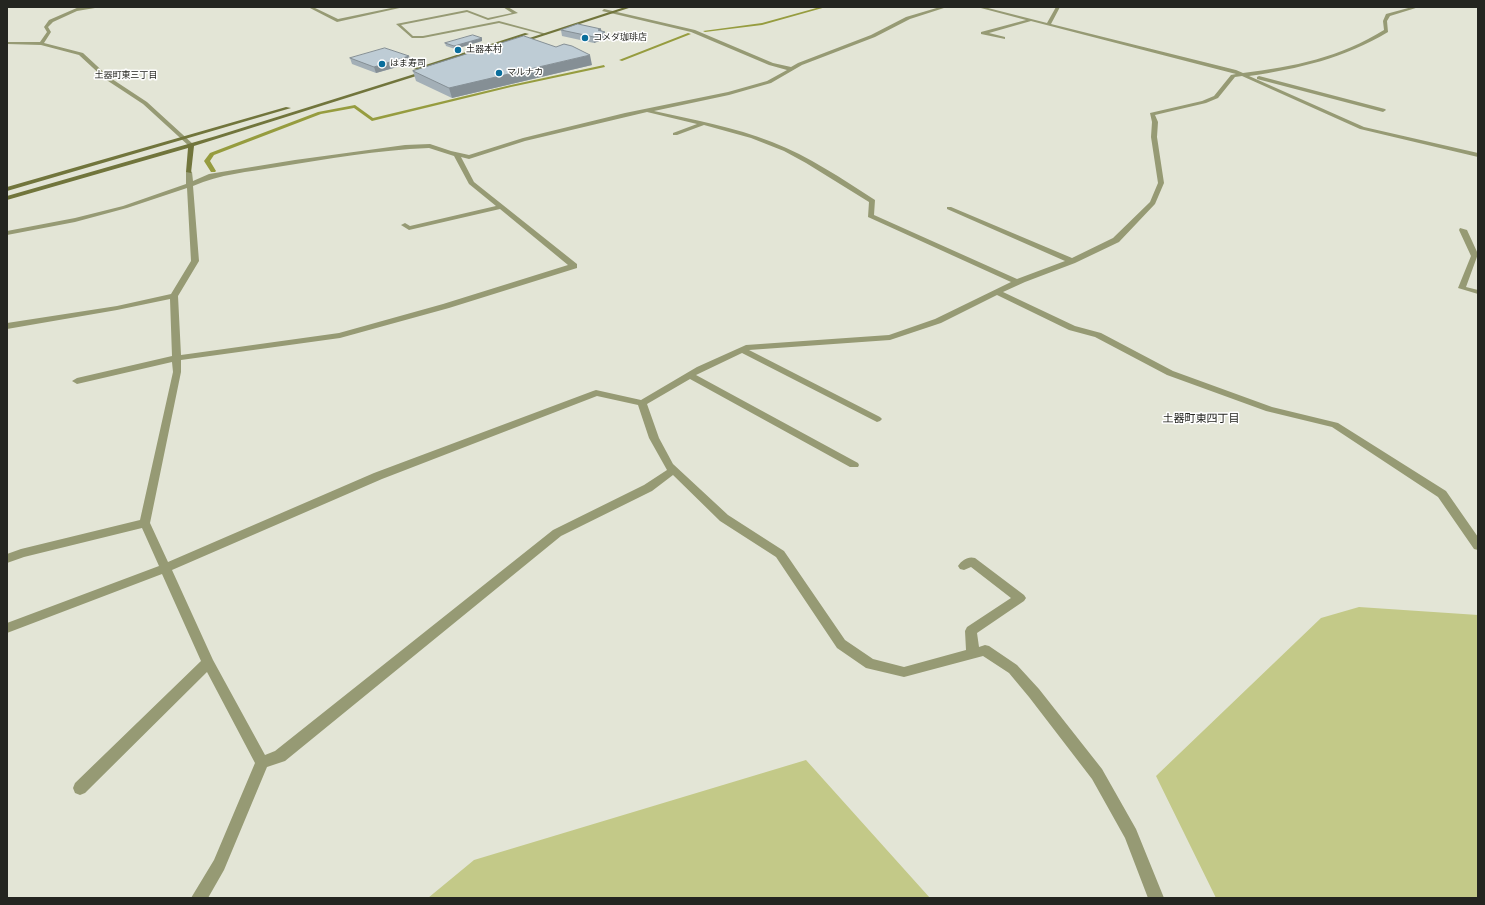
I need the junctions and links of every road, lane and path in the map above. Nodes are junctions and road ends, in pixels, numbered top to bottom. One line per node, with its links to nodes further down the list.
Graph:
1 (83, 7): 11 (street)
2 (99, 7): 11 (street)
3 (310, 7): 4 (street)
4 (402, 7)
5 (505, 7): 13 (street)
6 (630, 7): 12 (street)
7 (945, 7): 24 (street)
8 (979, 7): 14 (street)
9 (1058, 7): 16 (street)
10 (1417, 7): 25 (street)
11 (75, 10): 21 (street)
12 (613, 10): 17 (street); 18 (street); 24 (street)
13 (488, 19): 15 (street); 15 (street)
14 (1031, 20): 16 (street); 19 (street)
15 (499, 22): 17 (street)
16 (1048, 25): 23 (street)
17 (535, 31): 18 (street); 26 (street)
18 (545, 34): 33 (street)
19 (1003, 38)
20 (7, 42): 21 (street)
21 (41, 44): 32 (street)
22 (1176, 50): 23 (street)
23 (1168, 55): 25 (street)
24 (791, 69): 29 (street)
25 (1242, 75): 28 (street); 35 (street); 44 (street)
26 (348, 89)
27 (297, 105): 32 (street)
28 (1383, 110)
29 (646, 111): 30 (street); 34 (street)
30 (702, 124): 31 (street); 45 (street)
31 (675, 134)
32 (184, 138): 33 (street); 37 (street)
33 (191, 144): 36 (street); 38 (street)
34 (456, 154): 36 (street); 39 (street)
35 (1478, 155)
36 (189, 185): 43 (street); 48 (street)
37 (7, 188)
38 (7, 198)
39 (501, 207): 41 (street); 51 (street)
40 (949, 208): 44 (street)
41 (405, 225)
42 (1464, 230): 47 (street)
43 (7, 233)
44 (1072, 261): 45 (street)
45 (1017, 282): 46 (street)
46 (996, 292): 50 (street); 59 (street)
47 (1478, 292)
48 (174, 296): 49 (street); 51 (street)
49 (7, 326)
50 (742, 350): 52 (street); 55 (street)
51 (176, 358): 53 (street); 58 (street)
52 (689, 375): 54 (street); 56 (street)
53 (77, 381)
54 (642, 403): 57 (street); 62 (street)
55 (876, 419)
56 (854, 465)
57 (673, 470): 64 (street); 66 (street)
58 (145, 523): 60 (street); 62 (street)
59 (1478, 546)
60 (7, 559)
61 (964, 566): 64 (street)
62 (166, 568): 63 (street); 65 (street)
63 (7, 628)
64 (973, 653): 69 (street)
65 (208, 662): 66 (street); 67 (street)
66 (262, 763): 68 (street)
67 (80, 788)
68 (199, 898)
69 (1156, 898)

